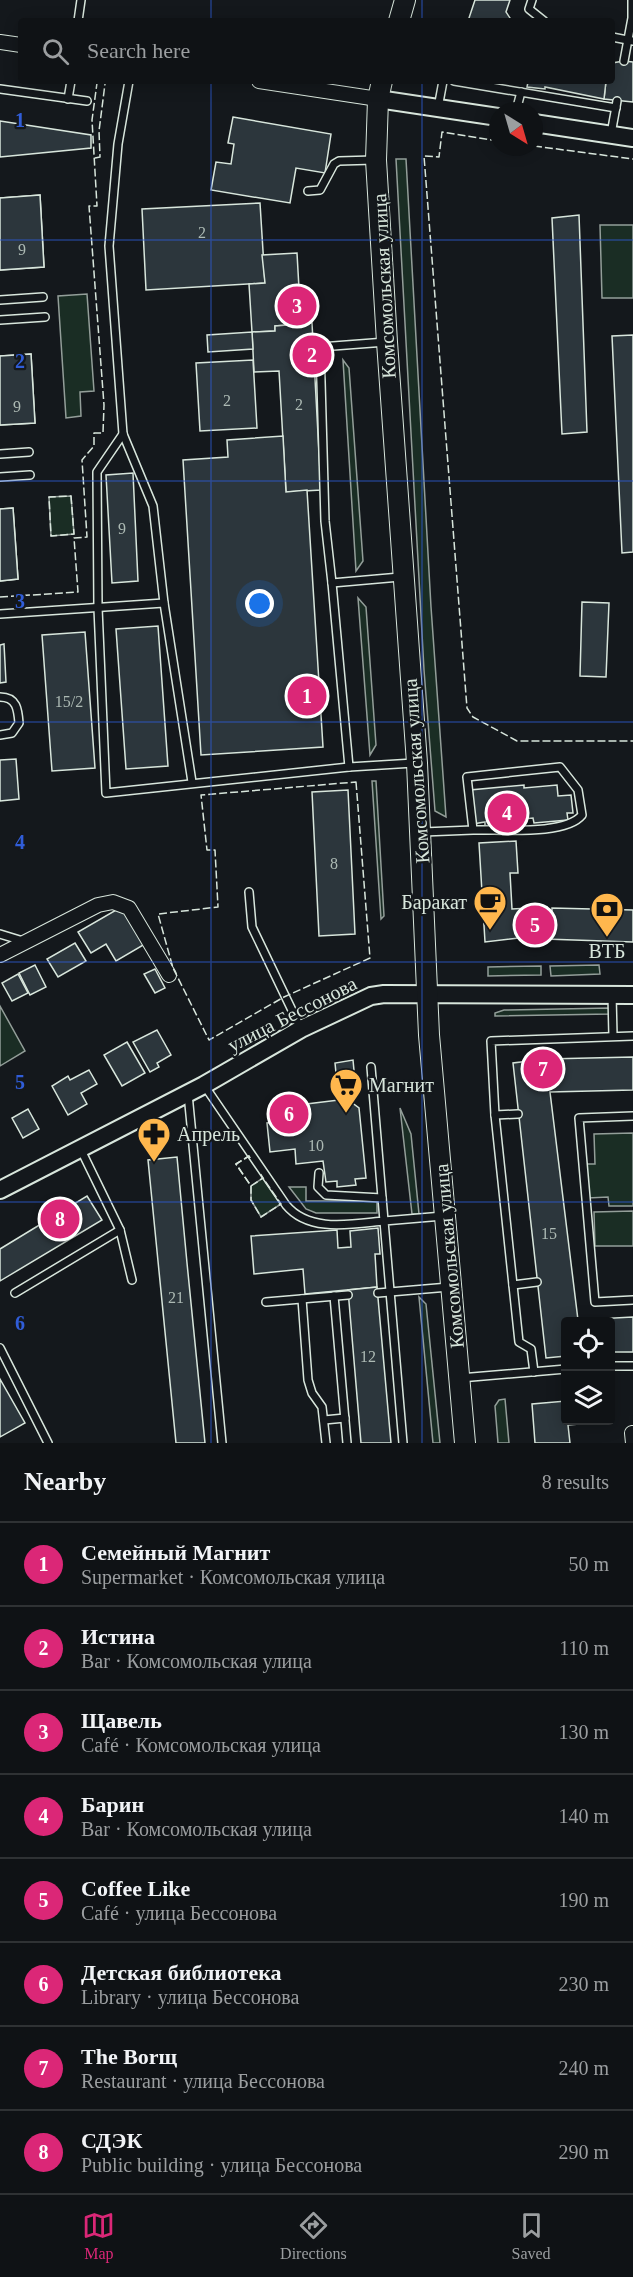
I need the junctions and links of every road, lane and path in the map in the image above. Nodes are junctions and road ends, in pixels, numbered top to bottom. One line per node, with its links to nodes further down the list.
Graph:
1 (81, 0): 5 (lane)
2 (405, 0): 6 (main road)
3 (532, 0): 7 (lane)
4 (632, 0): 9 (lane)
5 (78, 18)
6 (400, 18)
7 (540, 18)
8 (615, 38): 9 (lane)
9 (630, 40): 12 (lane)
10 (0, 42): 11 (street)
11 (18, 45)
12 (624, 61)
13 (70, 84): 21 (lane)
14 (128, 84): 36 (lane)
15 (299, 84): 19 (street)
16 (442, 84): 24 (lane)
17 (472, 84): 20 (lane)
18 (0, 89): 21 (lane)
19 (380, 90): 24 (street); 29 (main road, Комсомольская улица)
20 (520, 92): 23 (lane); 27 (lane)
21 (68, 99): 22 (lane)
22 (87, 101)
23 (518, 102)
24 (438, 108): 25 (street)
25 (489, 116)
26 (543, 124): 27 (street)
27 (611, 135): 28 (street)
28 (633, 138)
29 (376, 160): 30 (lane); 35 (main road, Комсомольская улица)
30 (308, 191)
31 (44, 297): 32 (lane)
32 (0, 300)
33 (45, 317): 34 (lane)
34 (0, 320)
35 (387, 342): 41 (main road, Комсомольская улица); 42 (lane)
36 (123, 434): 43 (lane); 44 (lane)
37 (29, 452): 38 (lane)
38 (0, 454)
39 (30, 475): 40 (lane)
40 (0, 477)
41 (403, 576): 42 (lane); 48 (main road, Комсомольская улица)
42 (332, 583): 49 (lane)
43 (164, 603): 44 (lane); 50 (lane)
44 (98, 608): 45 (lane); 50 (lane)
45 (0, 614)
46 (0, 698): 47 (lane)
47 (0, 735)
48 (417, 763): 49 (lane); 52 (main road, Комсомольская улица)
49 (349, 767): 50 (lane)
50 (192, 782)
51 (473, 830): 51 (lane); 52 (lane)
52 (420, 832): 59 (main road, Комсомольская улица)
53 (249, 892): 61 (lane)
54 (0, 934): 55 (lane)
55 (24, 942): 56 (street); 57 (street)
56 (0, 955)
57 (169, 975)
58 (633, 994): 60 (street, улица Бессонова)
59 (429, 995): 60 (street, улица Бессонова); 61 (street, улица Бессонова); 74 (main road, Комсомольская улица)
60 (612, 995): 62 (lane)
61 (301, 1029): 65 (street, улица Бессонова)
62 (613, 1036): 63 (lane); 68 (lane)
63 (633, 1036)
64 (371, 1067): 73 (lane)
65 (204, 1085): 66 (street, улица Бессонова); 75 (lane)
66 (188, 1094): 70 (street, улица Бессонова); 99 (lane)
67 (519, 1114): 68 (lane)
68 (495, 1115): 79 (lane)
69 (633, 1116): 87 (lane)
70 (80, 1147): 72 (street, улица Бессонова); 76 (lane)
71 (319, 1173): 73 (lane)
72 (0, 1190)
73 (382, 1198): 75 (lane)
74 (445, 1215): 75 (lane); 80 (main road, Комсомольская улица)
75 (384, 1221): 81 (lane)
76 (120, 1230): 77 (lane); 82 (lane)
77 (132, 1280)
78 (537, 1282): 79 (lane)
79 (513, 1285): 93 (lane)
80 (452, 1286): 81 (lane); 94 (main road, Комсомольская улица)
81 (390, 1292): 83 (lane); 102 (lane)
82 (15, 1293)
83 (378, 1293)
84 (348, 1295): 85 (lane)
85 (334, 1296): 86 (lane); 95 (lane)
86 (302, 1299): 88 (lane); 96 (lane)
87 (633, 1300)
88 (266, 1302)
89 (0, 1348): 98 (lane)
90 (615, 1366): 91 (lane)
91 (633, 1366)
92 (561, 1369): 93 (lane)
93 (534, 1372): 94 (lane)
94 (459, 1378): 103 (main road, Комсомольская улица)
95 (345, 1418): 96 (lane); 101 (lane)
96 (324, 1420): 100 (lane)
97 (632, 1434): 104 (street)
98 (48, 1443)
99 (222, 1443)
100 (326, 1443)
101 (347, 1443)
102 (403, 1443)
103 (465, 1443)
104 (633, 1443)

